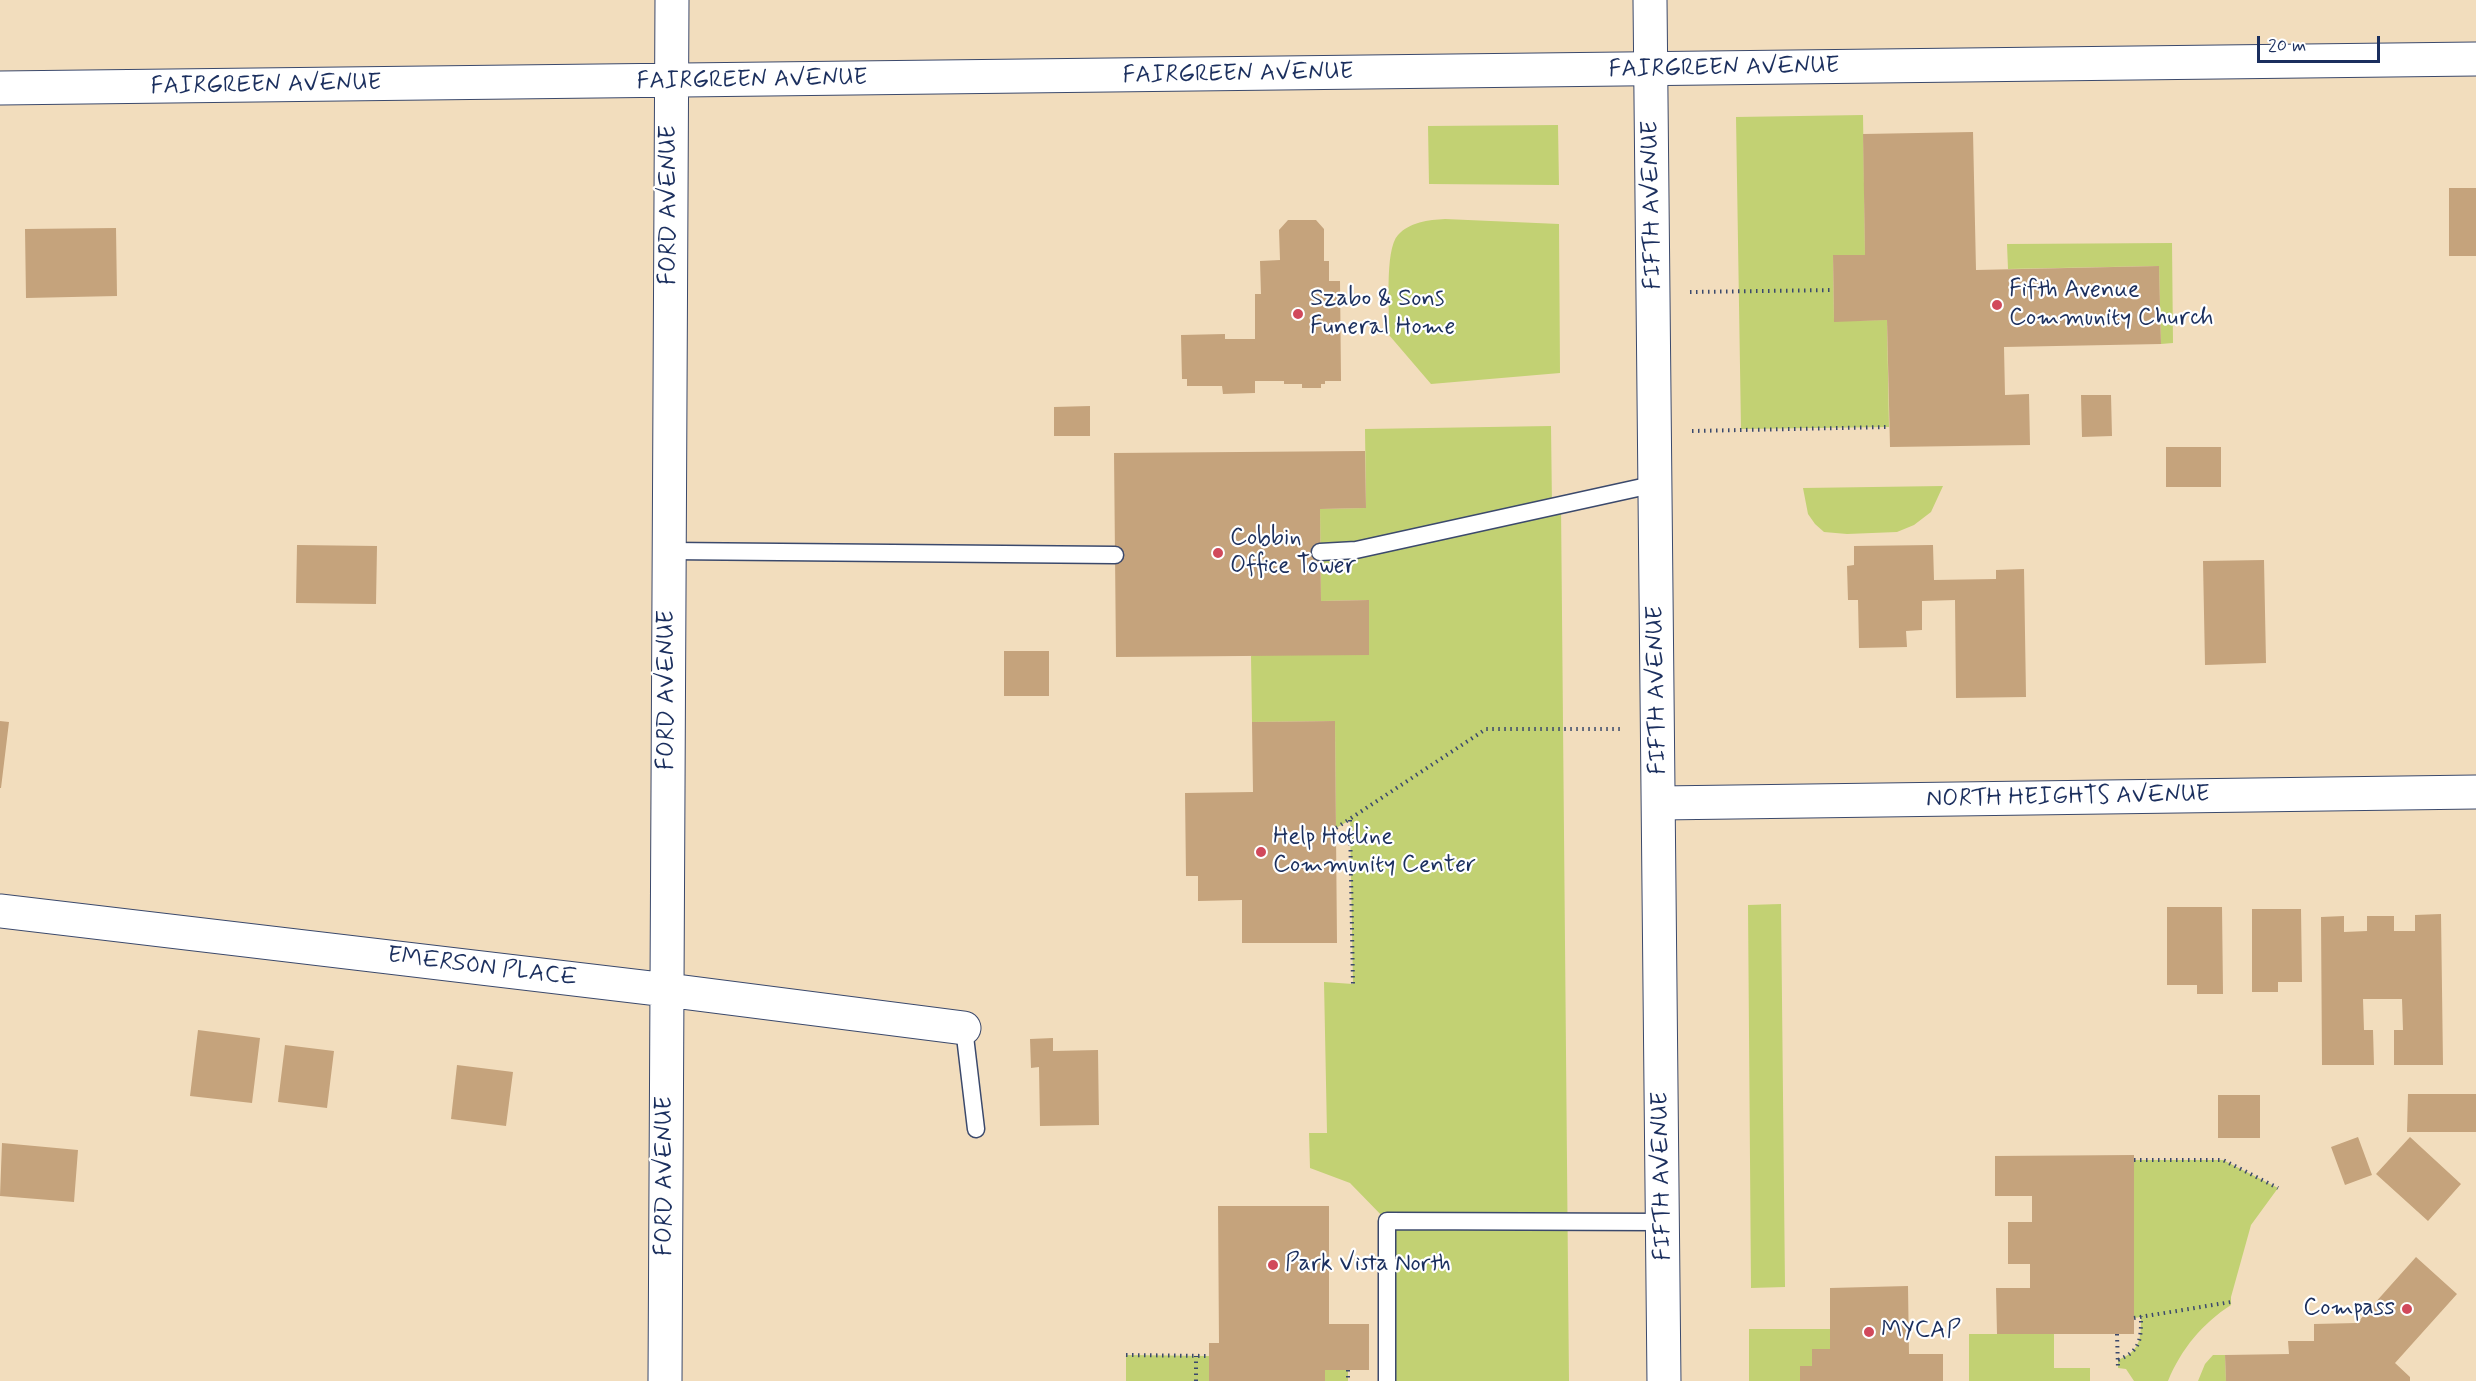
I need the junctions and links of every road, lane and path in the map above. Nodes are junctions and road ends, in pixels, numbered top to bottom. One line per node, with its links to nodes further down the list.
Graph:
1 (672, 0): 5 (street, FORD AVENUE)
2 (1650, 0): 4 (street, FIFTH AVENUE)
3 (2476, 59): 4 (street, FAIRGREEN AVENUE)
4 (1651, 70): 5 (street, FAIRGREEN AVENUE); 8 (street, FIFTH AVENUE)
5 (671, 82): 6 (street, FAIRGREEN AVENUE); 12 (street, FORD AVENUE)
6 (0, 88)
7 (1833, 290): 8 (path)
8 (1654, 292): 10 (street, FIFTH AVENUE)
9 (1889, 427): 10 (path)
10 (1655, 432): 11 (street, FIFTH AVENUE)
11 (1656, 484): 13 (lane); 15 (street, FIFTH AVENUE)
12 (669, 551): 14 (lane); 22 (street, FORD AVENUE)
13 (1320, 552)
14 (1115, 555)
15 (1659, 729): 17 (street, FIFTH AVENUE); 18 (path)
16 (2476, 792): 17 (street, NORTH HEIGHTS AVENUE)
17 (1660, 803): 27 (street, FIFTH AVENUE)
18 (1350, 819): 19 (path); 21 (path)
19 (1336, 828)
20 (0, 911): 22 (street, EMERSON PLACE)
21 (1353, 985)
22 (667, 990): 23 (street, EMERSON PLACE); 38 (street, FORD AVENUE)
23 (964, 1028): 24 (lane)
24 (976, 1129)
25 (2134, 1160): 26 (path)
26 (2278, 1188)
27 (1663, 1222): 41 (lane); 42 (street, FIFTH AVENUE)
28 (2231, 1302): 29 (path)
29 (2141, 1316): 30 (path); 35 (path)
30 (2134, 1318)
31 (2117, 1334): 35 (path)
32 (1126, 1355): 33 (path)
33 (1196, 1356): 34 (path); 39 (path)
34 (1209, 1356)
35 (2118, 1360): 36 (path)
36 (2118, 1368)
37 (1348, 1370): 40 (path)
38 (665, 1381)
39 (1196, 1381)
40 (1348, 1381)
41 (1387, 1381)
42 (1664, 1381)

